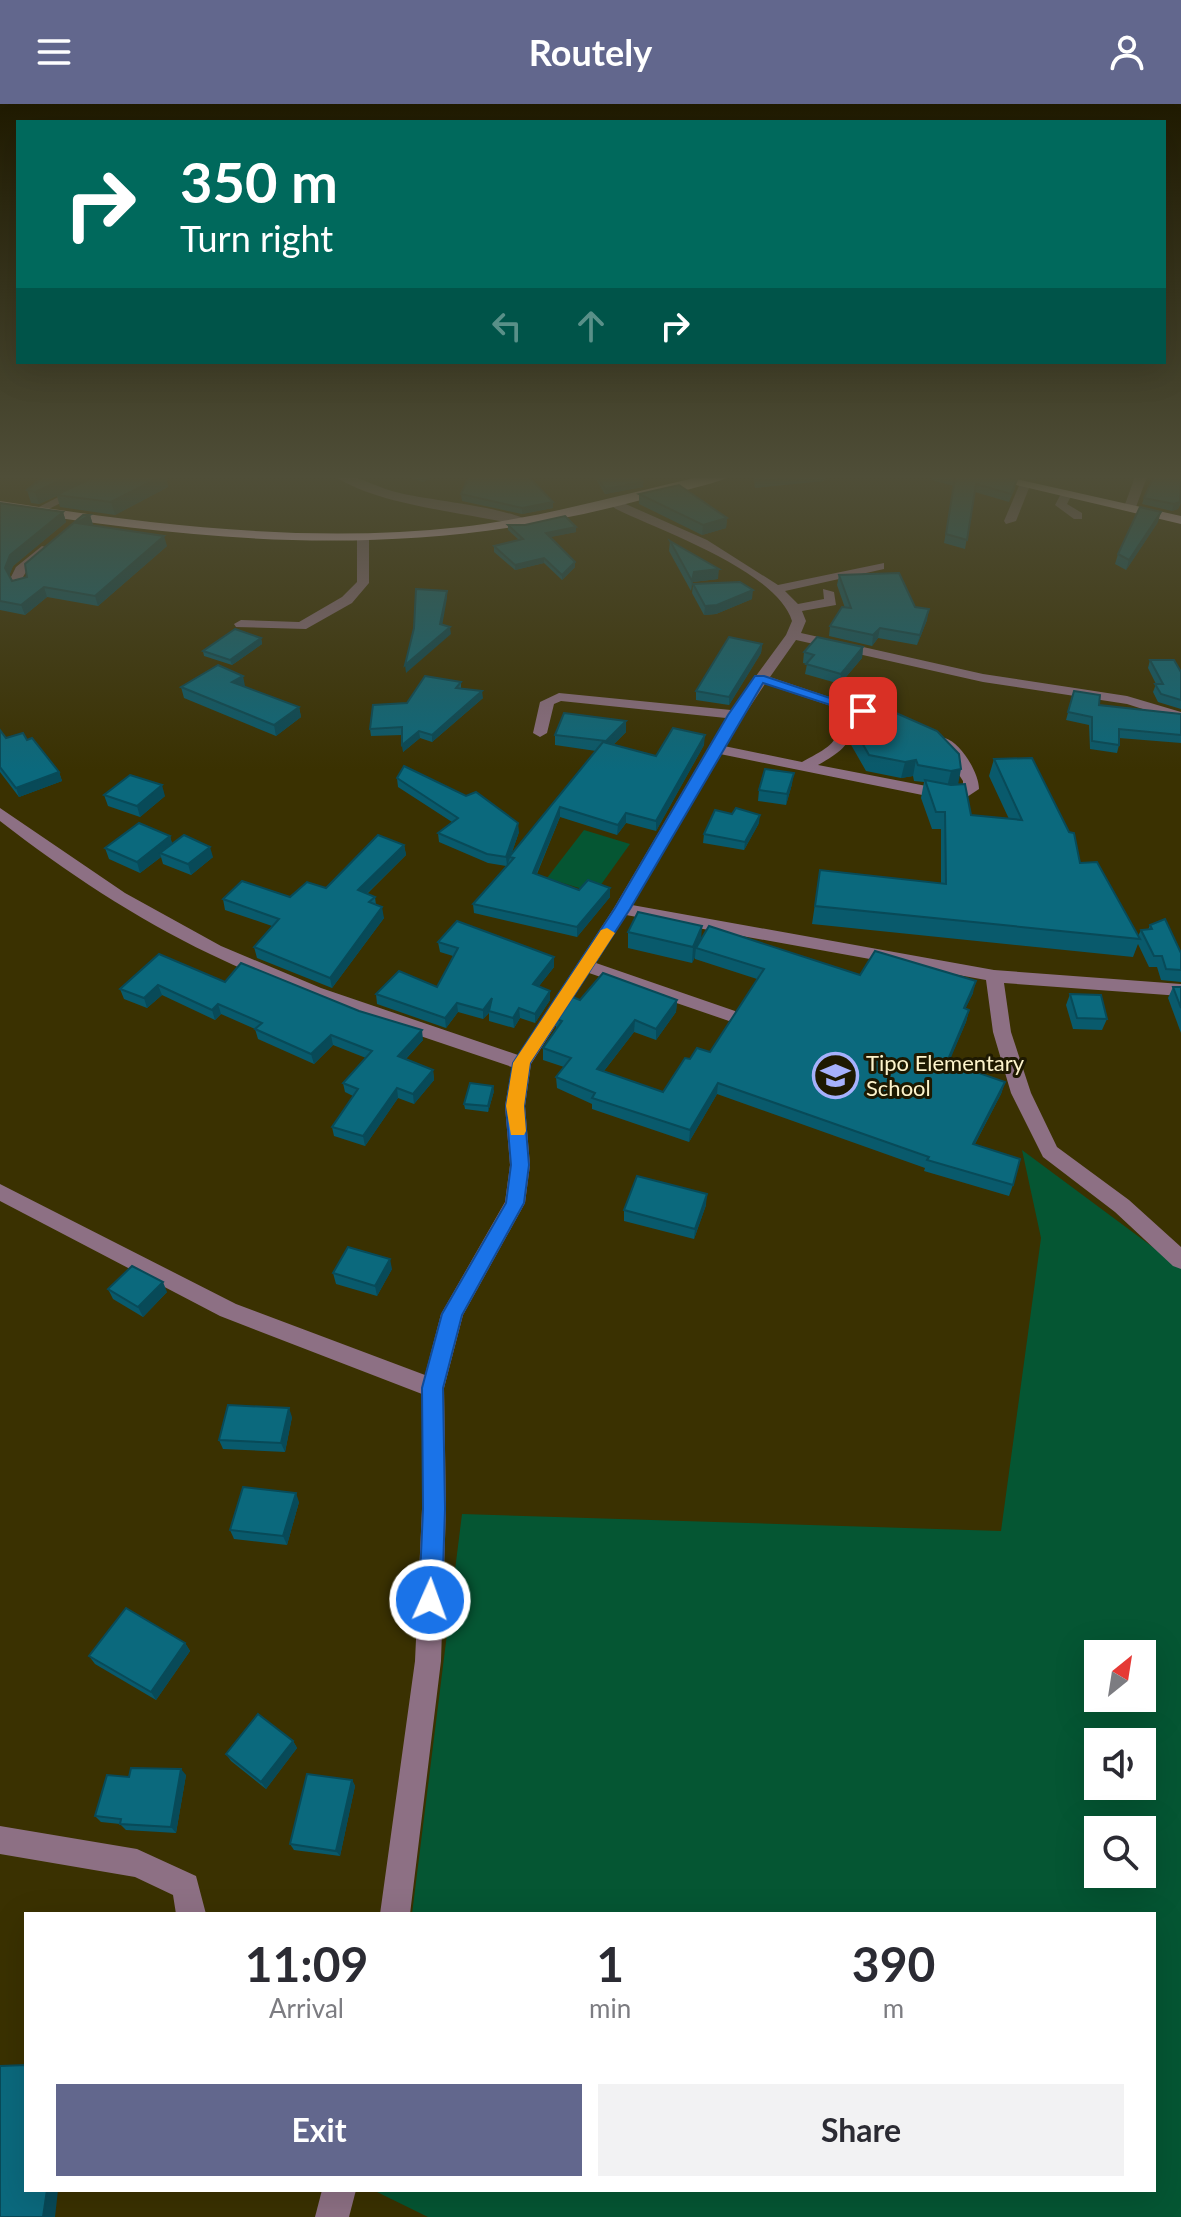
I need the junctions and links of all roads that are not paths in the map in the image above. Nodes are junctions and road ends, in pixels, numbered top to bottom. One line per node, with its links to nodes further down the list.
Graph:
1 (19, 573): 6 (street)
2 (363, 573): 10 (street)
3 (747, 573): 7 (street)
4 (843, 573): 7 (street)
5 (746, 585): 7 (street)
6 (22, 586)
7 (768, 586): 9 (street)
8 (828, 592): 9 (street)
9 (794, 608): 11 (street)
10 (241, 624)
11 (793, 635): 12 (street); 15 (street)
12 (760, 678): 13 (street); 14 (street)
13 (837, 703): 18 (street); 18 (street)
14 (735, 715): 16 (street); 17 (street)
15 (1181, 716)
16 (540, 733)
17 (715, 749): 18 (street); 20 (street)
18 (802, 768)
19 (0, 813): 25 (street)
20 (622, 909): 21 (street); 22 (street)
21 (586, 966): 24 (street); 25 (street)
22 (994, 976): 23 (street); 27 (street)
23 (1181, 990)
24 (729, 1015)
25 (522, 1063): 28 (street)
26 (0, 1192): 28 (street)
27 (1181, 1260)
28 (433, 1388): 31 (street)
29 (0, 1840): 30 (street)
30 (191, 1912)
31 (395, 1912)
32 (338, 2192): 33 (street)
33 (332, 2217)

